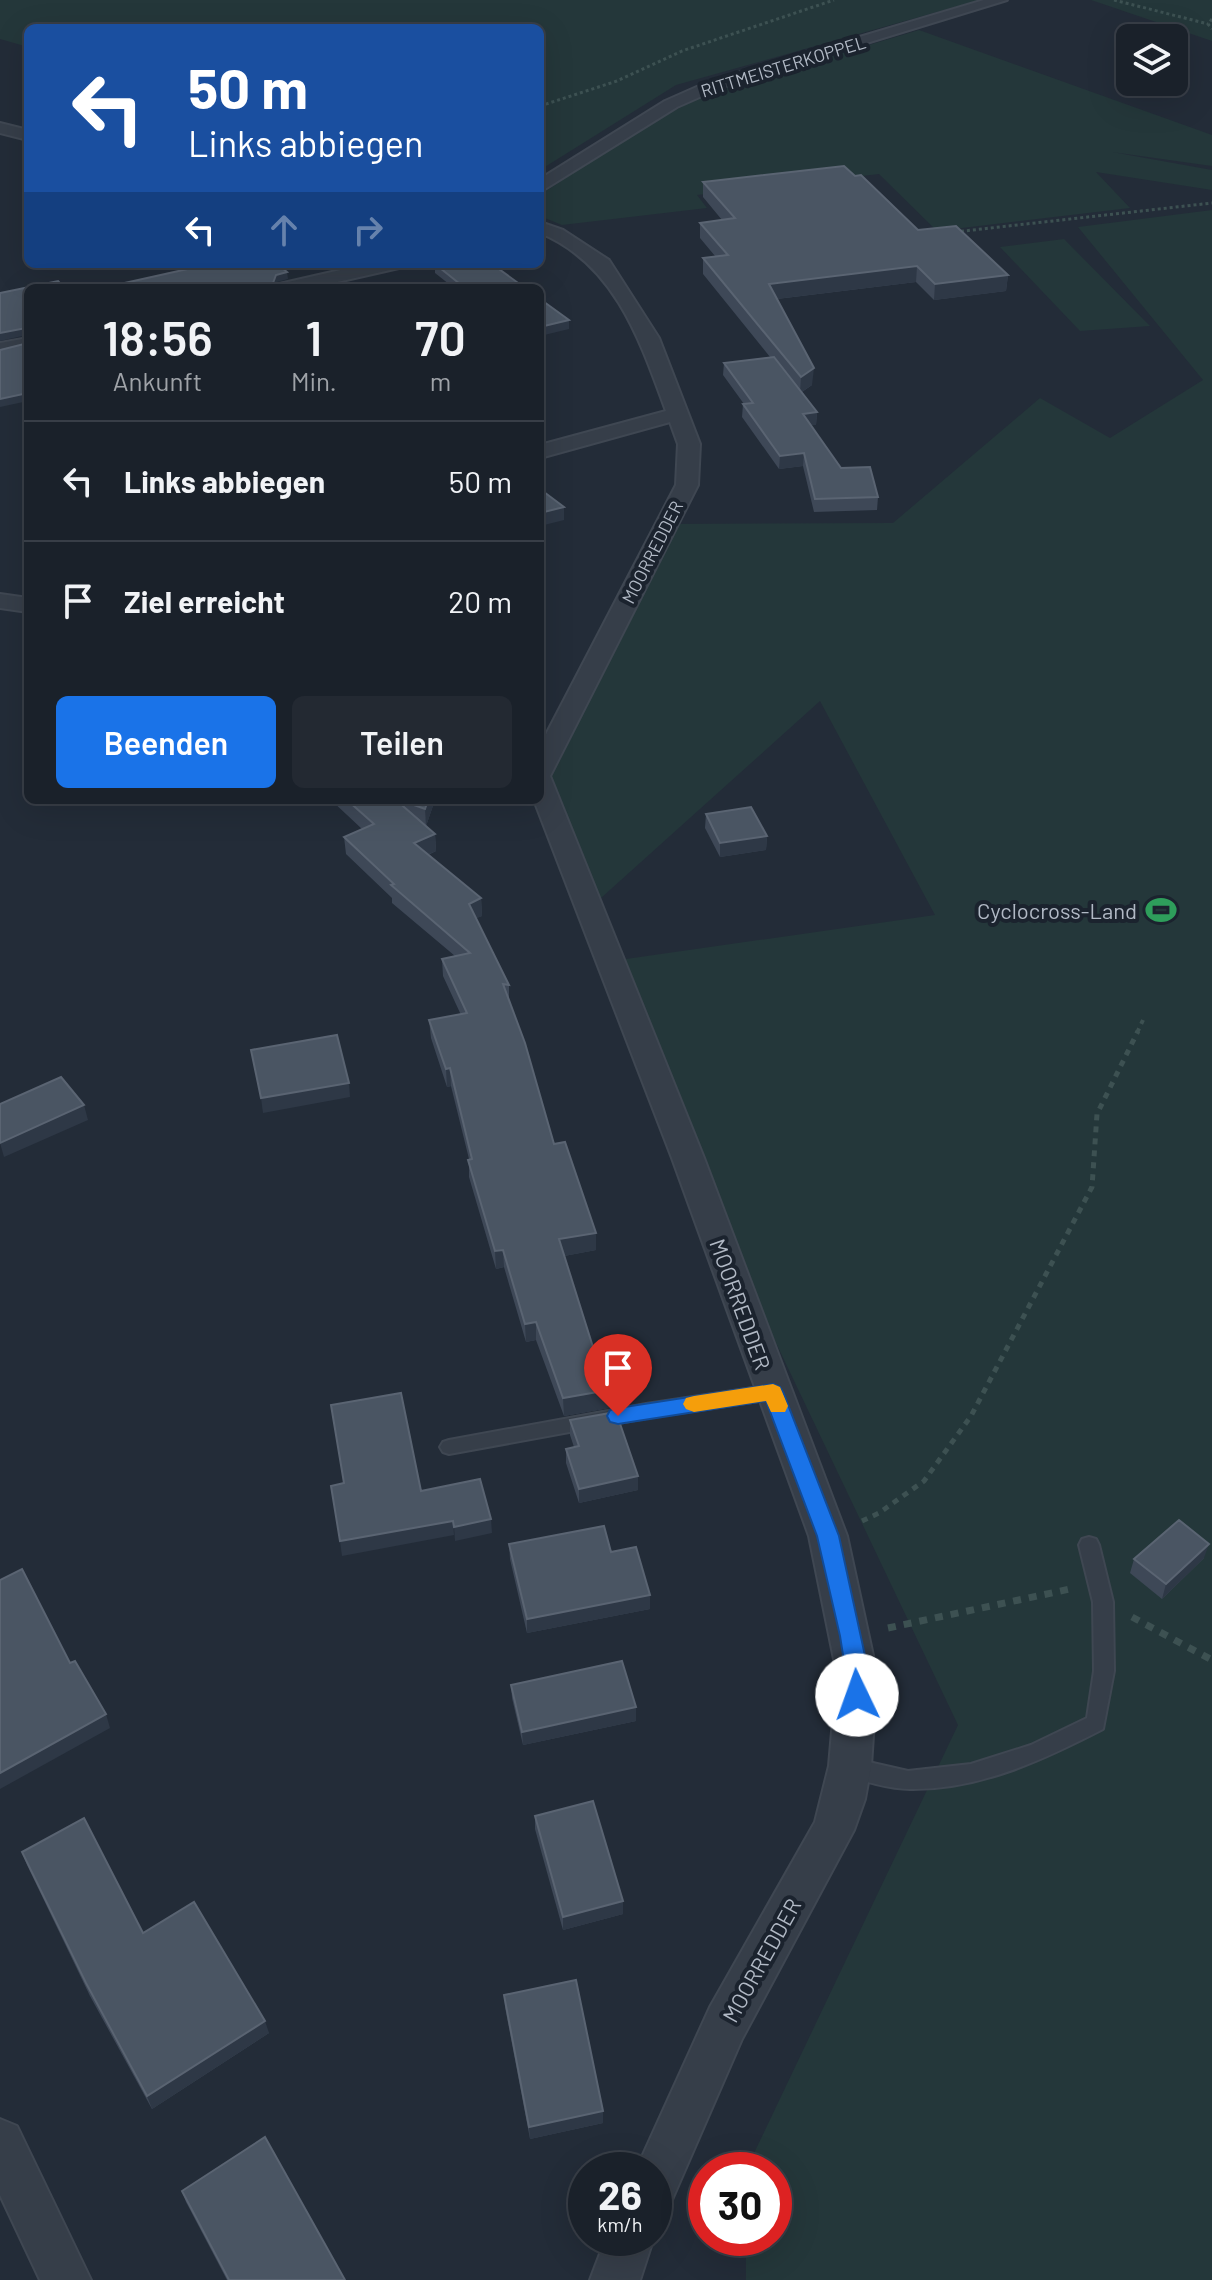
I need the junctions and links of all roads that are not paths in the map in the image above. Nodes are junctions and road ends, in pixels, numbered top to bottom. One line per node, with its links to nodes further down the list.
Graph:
1 (1000, 0): 4 (street, RITTMEISTERKOPPEL)
2 (0, 128): 3 (street)
3 (24, 134)
4 (544, 184)
5 (544, 229): 10 (street, MOORREDDER)
6 (374, 268): 7 (street)
7 (304, 284)
8 (24, 345): 9 (street)
9 (0, 349)
10 (677, 414): 11 (street); 14 (street, MOORREDDER)
11 (544, 451)
12 (0, 601): 13 (street)
13 (24, 604)
14 (544, 763)
15 (544, 791): 16 (street, MOORREDDER)
16 (773, 1392): 17 (lane); 19 (street, MOORREDDER)
17 (449, 1447)
18 (1089, 1545): 19 (lane)
19 (850, 1766): 21 (street, MOORREDDER)
20 (0, 2143): 23 (street)
21 (669, 2152)
22 (624, 2256): 24 (street)
23 (66, 2280)
24 (615, 2280)

